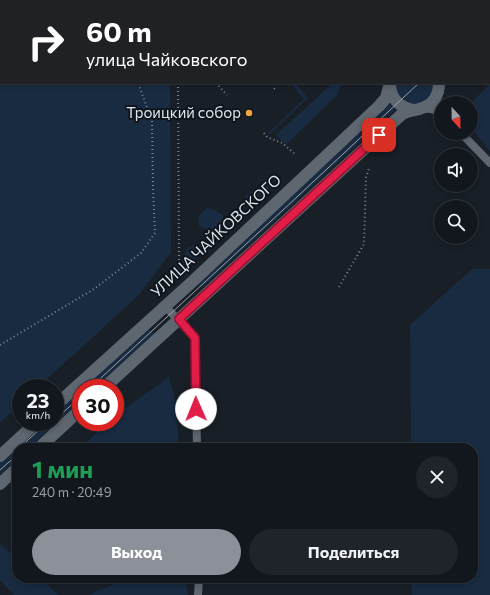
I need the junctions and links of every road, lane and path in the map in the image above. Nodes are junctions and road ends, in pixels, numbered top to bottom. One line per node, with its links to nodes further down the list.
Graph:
1 (138, 84): 20 (path)
2 (178, 84): 16 (path)
3 (217, 84): 7 (path)
4 (390, 84): 9 (main road)
5 (390, 84): 18 (main road, УЛИЦА ЧАЙКОВСКОГО)
6 (440, 85): 8 (street); 9 (main road)
7 (227, 95)
8 (440, 96)
9 (418, 109): 10 (street); 19 (main road)
10 (434, 110)
11 (264, 133): 13 (path)
12 (468, 140): 14 (street)
13 (296, 155)
14 (490, 163)
15 (369, 168): 17 (path)
16 (179, 263)
17 (339, 287)
18 (166, 306): 19 (street); 22 (main road, УЛИЦА ЧАЙКОВСКОГО)
19 (179, 319): 21 (main road); 27 (street)
20 (0, 345)
21 (114, 379)
22 (64, 398)
23 (72, 417): 26 (main road)
24 (27, 431): 25 (main road)
25 (14, 443)
26 (44, 443)
27 (197, 443)
28 (12, 445): 29 (main road)
29 (0, 456)
30 (12, 473): 31 (main road)
31 (0, 484)
32 (199, 583): 33 (street)
33 (198, 595)

